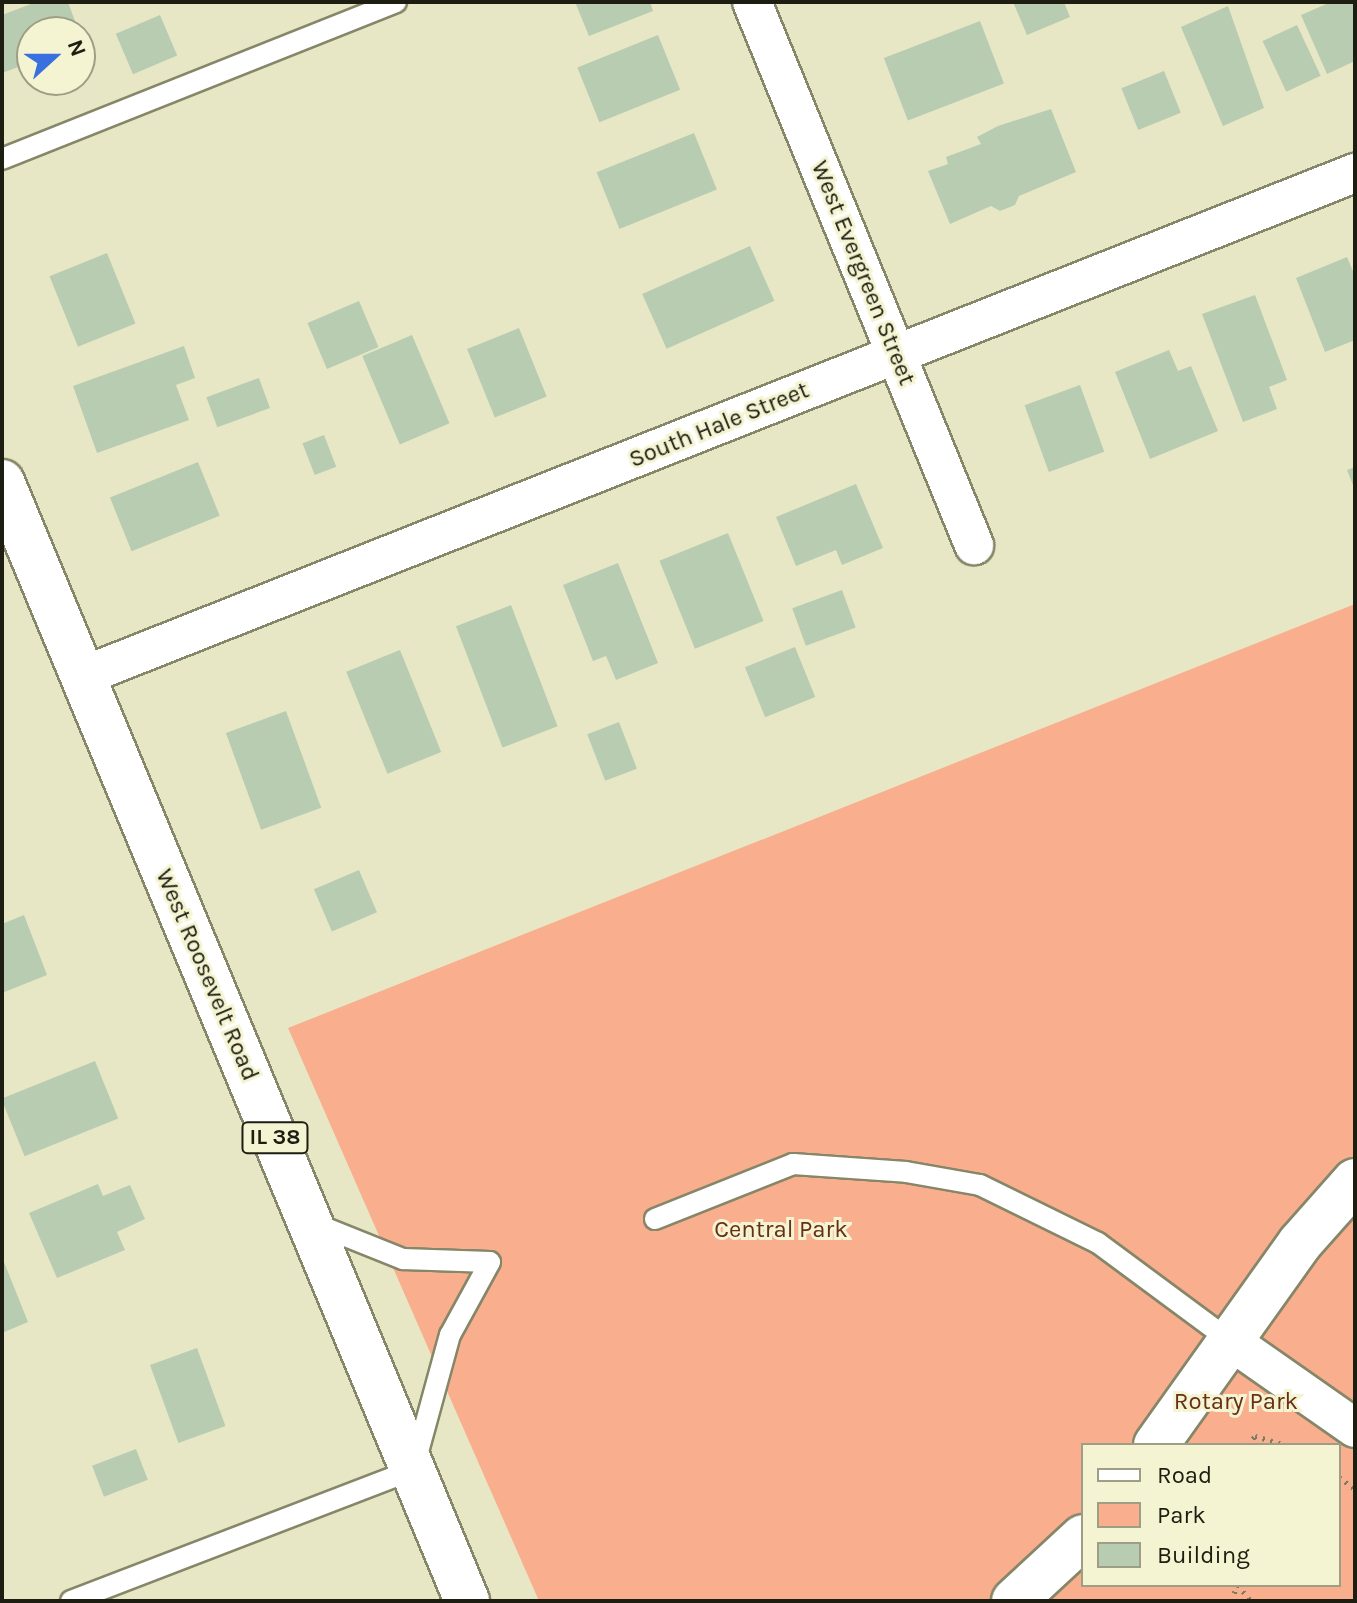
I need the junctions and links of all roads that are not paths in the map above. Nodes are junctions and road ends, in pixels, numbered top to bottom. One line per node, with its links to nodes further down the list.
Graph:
1 (396, 2): 3 (lane)
2 (752, 2): 5 (street, West Evergreen Street)
3 (2, 159)
4 (1355, 173): 5 (street, South Hale Street)
5 (897, 354): 7 (street, West Evergreen Street); 8 (street, South Hale Street)
6 (2, 482): 8 (main road, West Roosevelt Road / IL 38)
7 (974, 545)
8 (83, 676): 10 (main road, West Roosevelt Road / IL 38)
9 (1355, 1181): 12 (main road)
10 (308, 1219): 15 (main road, West Roosevelt Road / IL 38); 15 (lane)
11 (655, 1219): 12 (lane)
12 (1232, 1342): 13 (street); 14 (main road)
13 (1355, 1428)
14 (1157, 1443)
15 (413, 1470): 17 (lane); 18 (main road, West Roosevelt Road / IL 38)
16 (1081, 1539): 19 (main road)
17 (71, 1601)
18 (467, 1601)
19 (1014, 1601)

